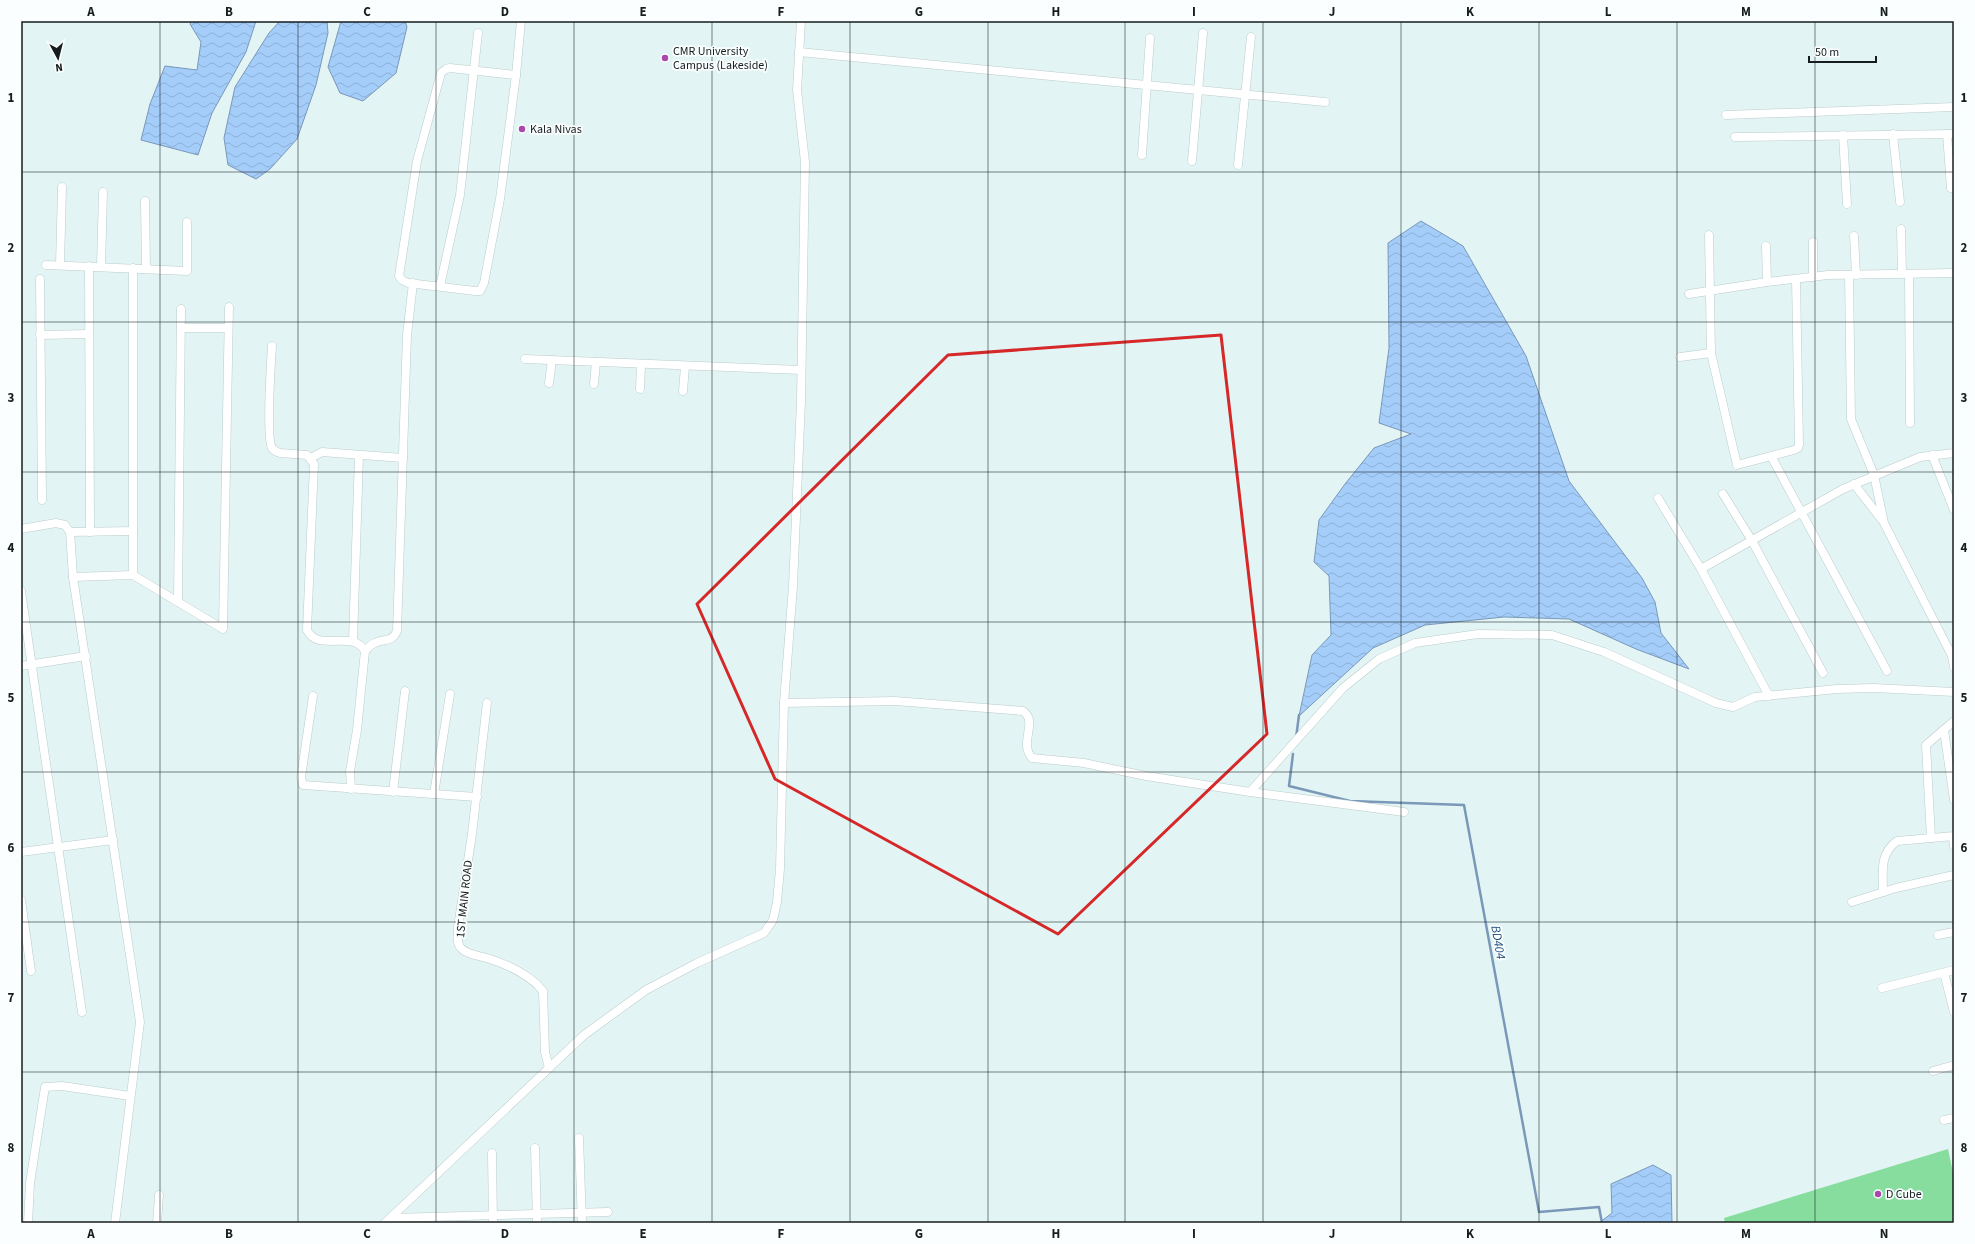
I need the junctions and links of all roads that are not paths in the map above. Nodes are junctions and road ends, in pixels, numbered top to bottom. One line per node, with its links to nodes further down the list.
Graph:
1 (520, 21): 9 (street)
2 (801, 21): 7 (street)
3 (478, 33): 8 (street)
4 (1203, 33): 11 (street)
5 (1252, 37): 12 (street)
6 (1150, 38): 10 (street)
7 (799, 52): 10 (street); 66 (street)
8 (475, 70): 9 (street); 48 (street); 49 (street)
9 (516, 75): 49 (street)
10 (1147, 85): 11 (street); 20 (street)
11 (1198, 90): 12 (street); 21 (street)
12 (1246, 94): 13 (street); 22 (street)
13 (1325, 102)
14 (1954, 106): 15 (street)
15 (1726, 115)
16 (1893, 134): 17 (street); 18 (street); 27 (street)
17 (1951, 134): 24 (street)
18 (1843, 135): 19 (street); 28 (street)
19 (1735, 136)
20 (1142, 155)
21 (1192, 161)
22 (1238, 165)
23 (62, 187): 36 (street)
24 (1951, 188)
25 (103, 192): 38 (street)
26 (145, 201): 40 (street)
27 (1900, 202)
28 (1847, 204)
29 (187, 222): 40 (street)
30 (1901, 229): 42 (street)
31 (1709, 235): 50 (street)
32 (1854, 236): 43 (street)
33 (1813, 242): 44 (street)
34 (1766, 246): 47 (street)
35 (46, 265): 36 (street)
36 (60, 265): 37 (street)
37 (89, 266): 38 (street); 56 (street)
38 (102, 266): 39 (street)
39 (133, 268): 40 (street); 87 (street)
40 (146, 268)
41 (1954, 273): 42 (street)
42 (1905, 274): 43 (street); 71 (street)
43 (1852, 275): 44 (street); 78 (street)
44 (1813, 277): 46 (street)
45 (40, 279): 57 (street)
46 (1796, 279): 47 (street); 75 (street)
47 (1767, 282): 50 (street)
48 (412, 283): 49 (street); 77 (street)
49 (440, 286)
50 (1710, 292): 51 (street); 59 (street)
51 (1689, 294)
52 (229, 307): 55 (street)
53 (181, 309): 54 (street)
54 (181, 328): 55 (street); 95 (street)
55 (228, 328): 95 (street)
56 (89, 334): 57 (street); 89 (street)
57 (40, 335): 82 (street)
58 (272, 346): 76 (street)
59 (1711, 353): 60 (street); 75 (street)
60 (1680, 357)
61 (525, 359): 62 (street)
62 (552, 360): 63 (street); 67 (street)
63 (596, 362): 64 (street); 68 (street)
64 (641, 364): 65 (street); 69 (street)
65 (684, 366): 66 (street); 70 (street)
66 (801, 370): 111 (street)
67 (548, 383)
68 (594, 384)
69 (640, 389)
70 (683, 390)
71 (1910, 424)
72 (1954, 453): 74 (street)
73 (359, 455): 76 (street); 77 (street); 96 (street)
74 (1932, 455): 78 (street); 83 (street)
75 (1771, 456): 84 (street)
76 (311, 458): 96 (street)
77 (402, 458): 97 (street)
78 (1874, 475): 79 (street); 85 (street)
79 (1854, 484): 84 (street); 85 (street)
80 (1723, 494): 90 (street)
81 (1658, 498): 91 (street)
82 (42, 500)
83 (1954, 510)
84 (1800, 512): 90 (street); 103 (street)
85 (1884, 522): 99 (street)
86 (21, 529): 88 (street)
87 (133, 531): 89 (street); 92 (street)
88 (70, 532): 89 (street); 93 (street)
89 (90, 532)
90 (1752, 539): 91 (street); 104 (street)
91 (1701, 569): 109 (street)
92 (134, 575): 93 (street); 95 (street)
93 (73, 577): 98 (street)
94 (21, 591): 100 (street)
95 (178, 602)
96 (353, 641): 97 (street)
97 (365, 651): 114 (street)
98 (86, 656): 100 (street); 123 (street)
99 (1953, 657): 102 (street)
100 (32, 665): 101 (street); 125 (street)
101 (21, 666)
102 (1954, 668)
103 (1887, 671)
104 (1823, 673)
105 (404, 690): 115 (street)
106 (1954, 692): 109 (street)
107 (450, 694): 117 (street)
108 (313, 696): 114 (street)
109 (1769, 696): 116 (street)
110 (487, 703): 118 (street, 1ST MAIN ROAD)
111 (784, 703): 116 (street); 140 (street)
112 (1954, 721): 113 (street)
113 (1944, 730): 119 (street); 122 (street)
114 (351, 789): 115 (street)
115 (393, 792): 117 (street)
116 (1250, 792): 120 (street)
117 (434, 794): 118 (street)
118 (476, 797): 140 (street, 1ST MAIN ROAD)
119 (1954, 800)
120 (1404, 812)
121 (1954, 837): 122 (street); 124 (street)
122 (1931, 838): 128 (street)
123 (113, 840): 125 (street); 142 (street)
124 (1954, 846)
125 (58, 847): 126 (street); 137 (street)
126 (21, 852)
127 (1954, 875): 128 (street)
128 (1883, 892): 130 (street)
129 (21, 900): 134 (street)
130 (1852, 902)
131 (1954, 932): 132 (street)
132 (1938, 935)
133 (1954, 970): 135 (street)
134 (30, 972)
135 (1944, 973): 136 (street); 138 (street)
136 (1882, 988)
137 (82, 1012)
138 (1954, 1012)
139 (1954, 1065): 141 (street)
140 (549, 1068): 153 (street)
141 (1933, 1071)
142 (130, 1096): 154 (street); 155 (street)
143 (1954, 1118): 144 (street)
144 (1944, 1120)
145 (579, 1138): 149 (street)
146 (535, 1148): 151 (street)
147 (492, 1153): 152 (street)
148 (159, 1195): 156 (street)
149 (581, 1212): 150 (street); 151 (street); 159 (street)
150 (608, 1212)
151 (536, 1213): 152 (street); 158 (street)
152 (493, 1214): 153 (street); 157 (street)
153 (388, 1220)
154 (28, 1223)
155 (115, 1223)
156 (157, 1223)
157 (493, 1223)
158 (537, 1223)
159 (582, 1223)

